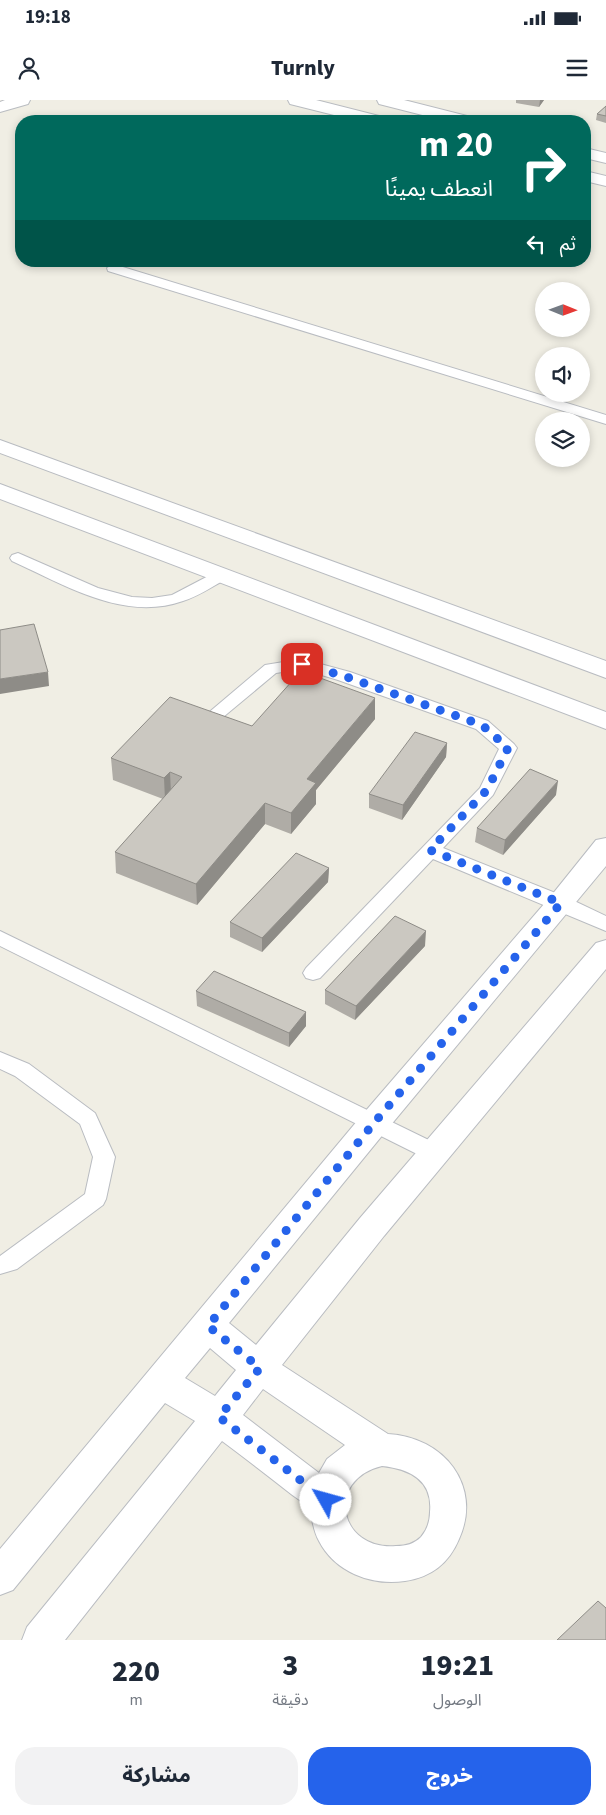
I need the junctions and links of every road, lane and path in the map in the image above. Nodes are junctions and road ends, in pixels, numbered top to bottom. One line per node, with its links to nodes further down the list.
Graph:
1 (22, 100): 4 (street)
2 (296, 100): 5 (street)
3 (385, 100): 6 (street)
4 (0, 107)
5 (354, 115)
6 (443, 115)
7 (591, 154): 8 (street)
8 (606, 158)
9 (591, 177): 10 (street)
10 (606, 181)
11 (113, 268): 12 (lane)
12 (606, 420)
13 (0, 446): 17 (street)
14 (0, 490): 16 (street)
15 (18, 558): 16 (lane)
16 (222, 575): 19 (street)
17 (606, 670)
18 (216, 714): 21 (lane)
19 (606, 721)
20 (606, 846): 22 (street)
21 (430, 850): 22 (lane); 26 (lane)
22 (561, 903): 23 (lane); 28 (street)
23 (606, 924)
24 (0, 938): 28 (lane)
25 (606, 950): 29 (street)
26 (313, 973)
27 (0, 1060): 30 (lane)
28 (374, 1123): 29 (lane); 31 (street)
29 (435, 1153): 32 (street)
30 (0, 1264)
31 (208, 1326): 32 (street); 33 (street)
32 (260, 1368): 34 (street); 35 (street)
33 (161, 1382): 34 (street); 37 (street)
34 (219, 1417): 36 (street); 38 (street)
35 (382, 1450): 36 (street); 36 (street)
36 (326, 1500)
37 (0, 1577)
38 (41, 1640)

